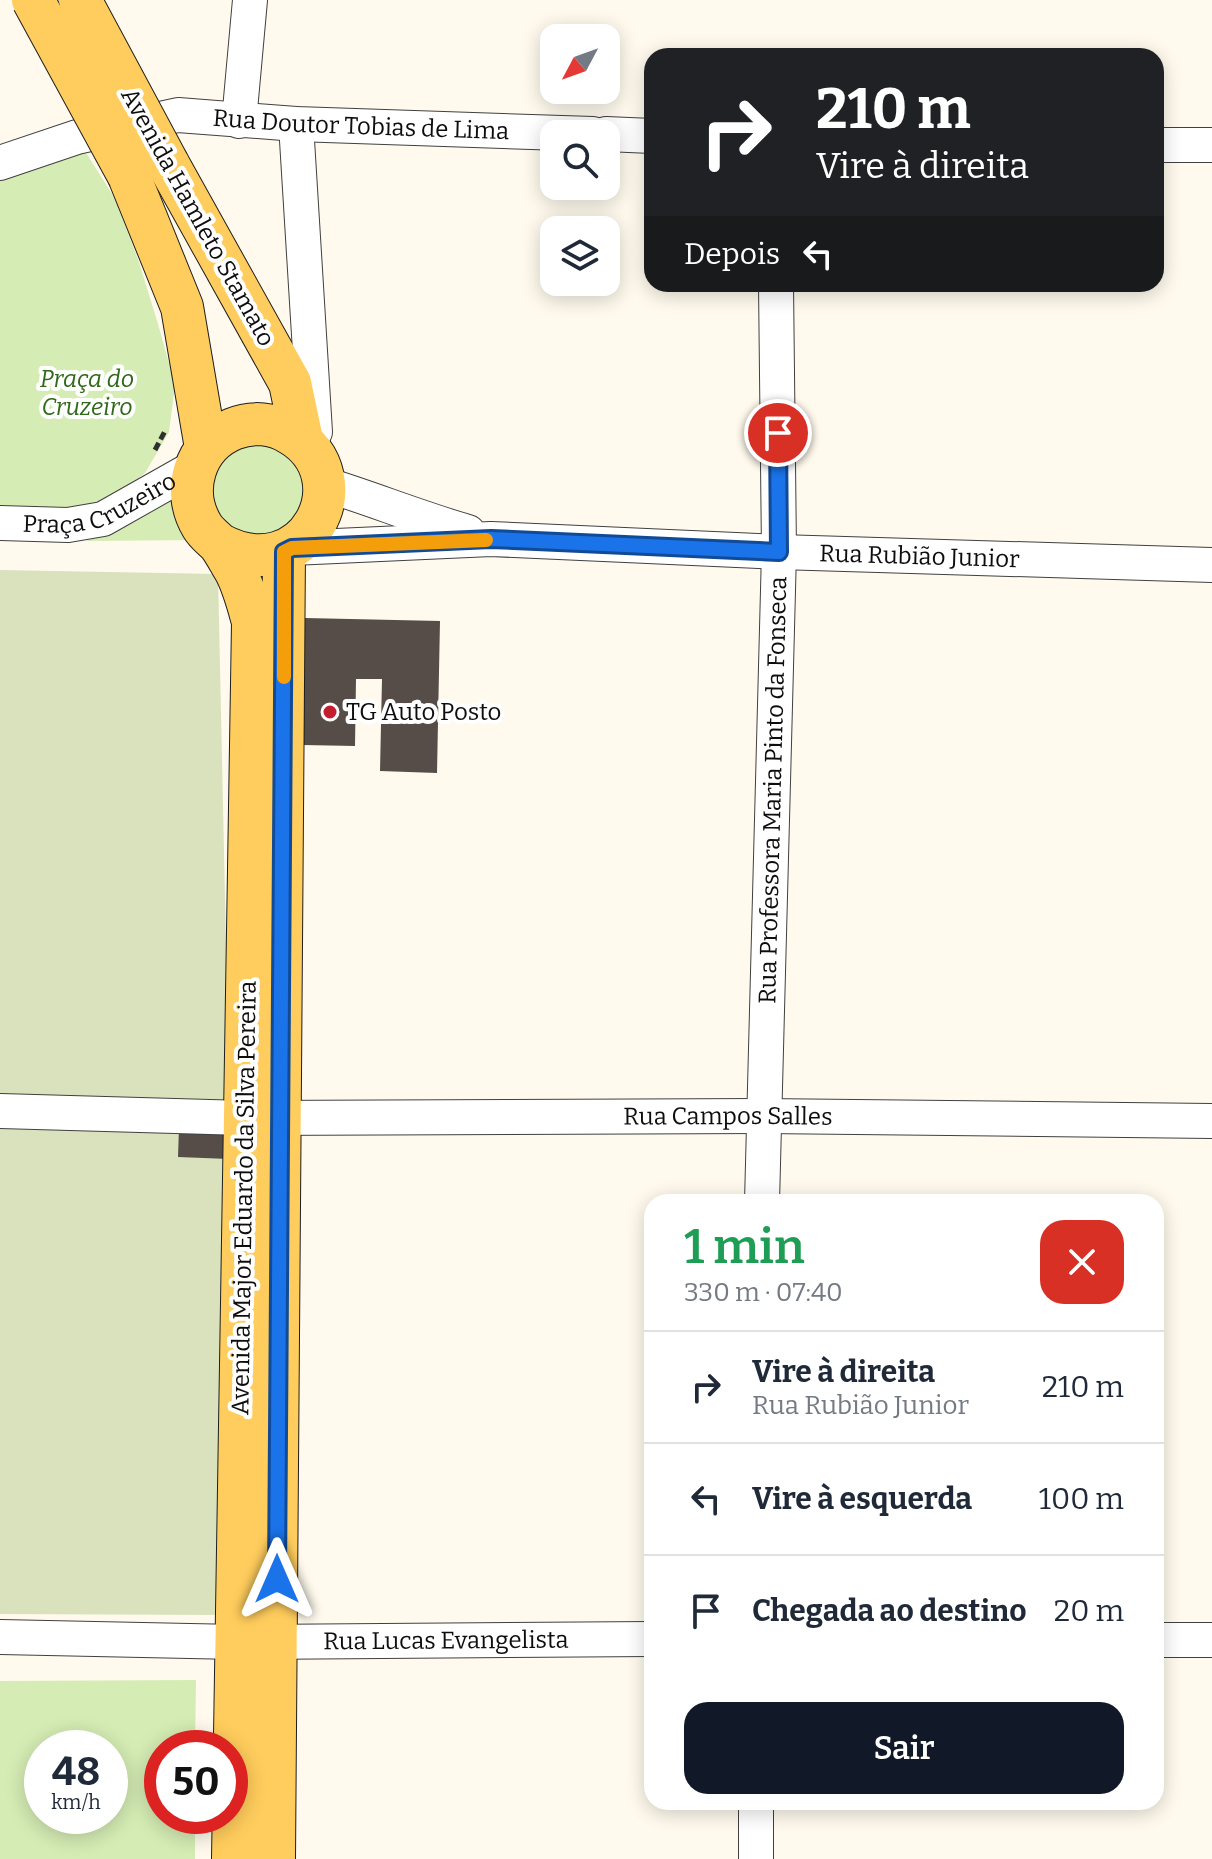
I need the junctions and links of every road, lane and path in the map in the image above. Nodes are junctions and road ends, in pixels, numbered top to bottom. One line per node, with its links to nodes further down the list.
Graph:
1 (33, 0): 12 (main road, Avenida Hamleto Stamato, bridge)
2 (80, 0): 12 (main road, Avenida Hamleto Stamato, bridge)
3 (250, 0): 4 (street)
4 (239, 121): 5 (street, Rua Doutor Tobias de Lima); 11 (street, Rua Doutor Tobias de Lima)
5 (296, 124): 6 (street, Rua Doutor Tobias de Lima); 17 (street)
6 (540, 132)
7 (620, 135): 8 (street)
8 (644, 136)
9 (1164, 145): 10 (street)
10 (1212, 145)
11 (0, 163)
12 (148, 170): 15 (main road, Avenida Hamleto Stamato); 17 (main road, Avenida Hamleto Stamato)
13 (776, 292): 22 (street, Rua Professora Maria Pinto da Fonseca)
14 (168, 420): 16 (path)
15 (201, 458): 17 (main road); 18 (street, Praça Cruzeiro); 20 (main road)
16 (148, 461)
17 (314, 462): 19 (street); 21 (main road)
18 (0, 523)
19 (491, 539): 21 (street, Rua Rubião Junior); 22 (street, Rua Rubião Junior)
20 (219, 544): 21 (main road); 26 (main road, Avenida Major Eduardo da Silva Pereira)
21 (288, 550): 26 (main road, Avenida Major Eduardo da Silva Pereira)
22 (779, 552): 23 (street, Rua Rubião Junior); 25 (street, Rua Professora Maria Pinto da Fonseca)
23 (1212, 565)
24 (0, 1111): 26 (street, Rua Campos Salles)
25 (763, 1116): 26 (street, Rua Campos Salles); 27 (street, Rua Campos Salles); 28 (street, Rua Professora Maria Pinto da Fonseca)
26 (263, 1117): 33 (main road, Avenida Major Eduardo da Silva Pereira)
27 (1212, 1121)
28 (762, 1194)
29 (0, 1637): 33 (street, Rua Lucas Evangelista)
30 (644, 1639): 33 (street, Rua Lucas Evangelista)
31 (1164, 1640): 32 (street)
32 (1212, 1640)
33 (256, 1641): 35 (main road, Avenida Major Eduardo da Silva Pereira); 36 (main road, Avenida Major Eduardo da Silva Pereira)
34 (756, 1810): 37 (street)
35 (233, 1859)
36 (274, 1859)
37 (756, 1859)

